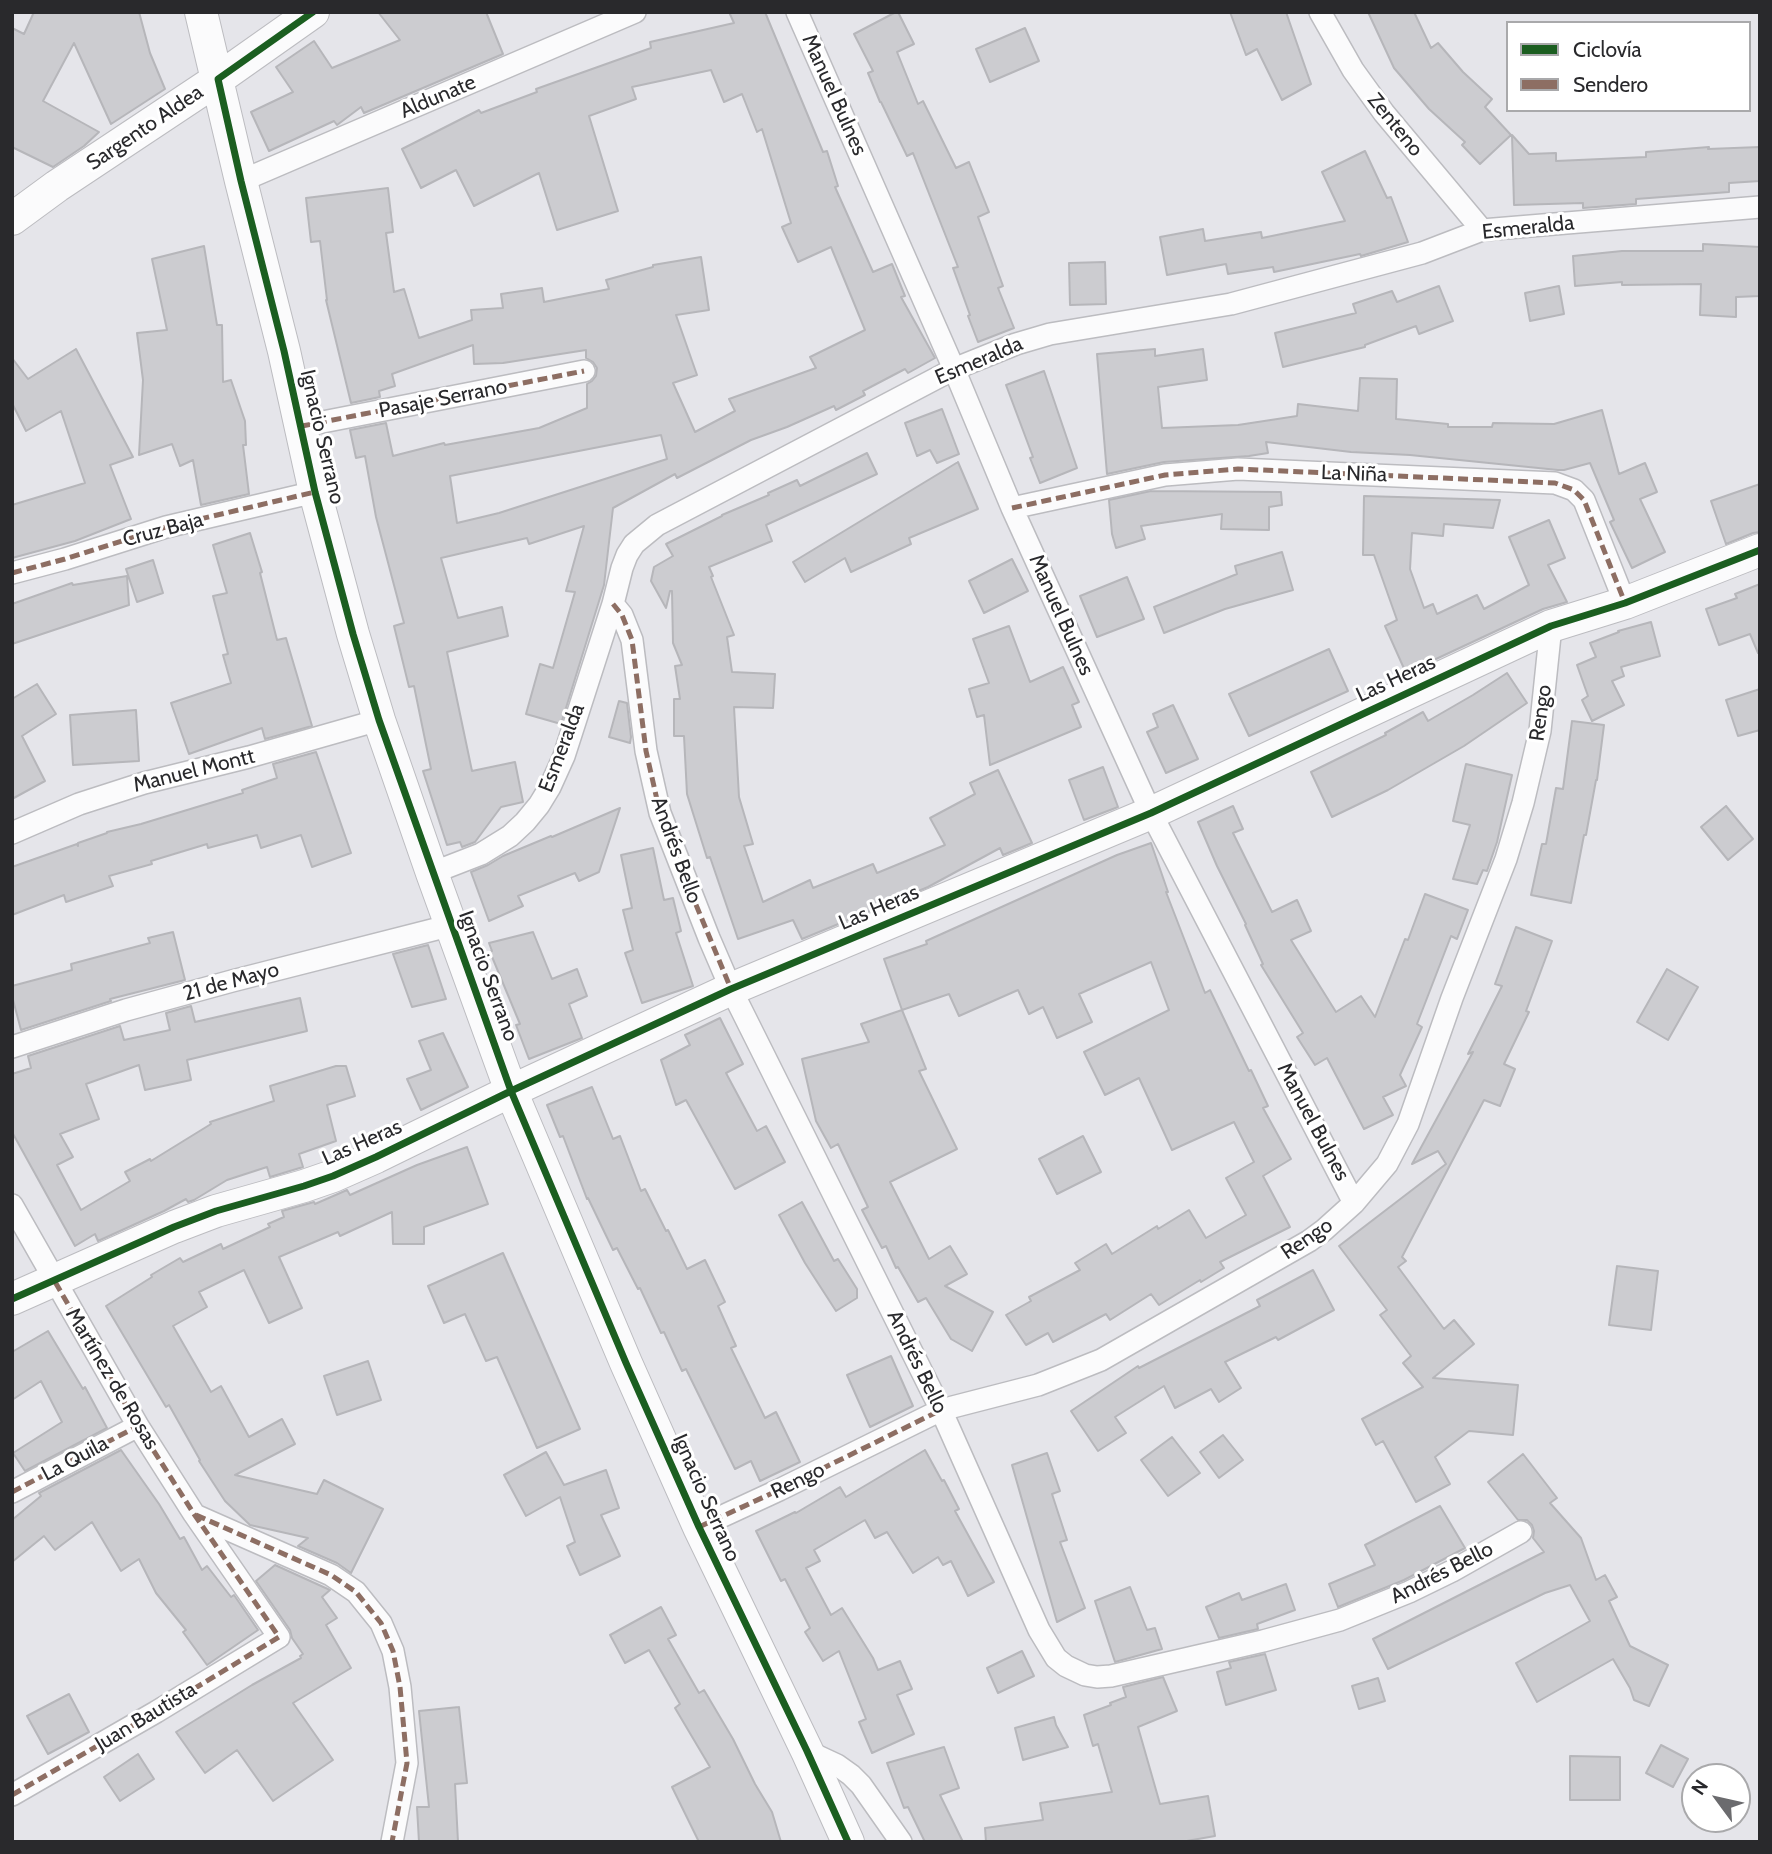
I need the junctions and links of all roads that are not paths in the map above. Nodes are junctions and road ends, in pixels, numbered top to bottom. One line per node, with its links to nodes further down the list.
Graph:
1 (201, 12): 6 (street, Ignacio Serrano)
2 (313, 12): 6 (street, Sargento Aldea)
3 (635, 12): 7 (street, Aldunate)
4 (797, 12): 11 (street, Manuel Bulnes)
5 (1320, 12): 10 (street, Zenteno)
6 (218, 79): 7 (street, Ignacio Serrano); 9 (street, Sargento Aldea)
7 (241, 181): 13 (street, Ignacio Serrano)
8 (1760, 207): 10 (street, Esmeralda)
9 (12, 219)
10 (1482, 230): 11 (street, Esmeralda)
11 (954, 369): 15 (street, Manuel Bulnes); 19 (street, Esmeralda)
12 (584, 371): 13 (street, Pasaje Serrano)
13 (302, 426): 14 (street, Ignacio Serrano)
14 (315, 492): 17 (street, Cruz Baja); 21 (street, Ignacio Serrano)
15 (1012, 508): 18 (street, La Niña); 22 (street, Manuel Bulnes)
16 (1760, 550): 18 (street, Las Heras)
17 (12, 573)
18 (1625, 603): 20 (street, Las Heras)
19 (613, 604): 24 (street, Esmeralda); 26 (street, Andrés Bello)
20 (1550, 626): 22 (street, Las Heras); 29 (street, Rengo)
21 (379, 720): 23 (street, Manuel Montt); 24 (street, Ignacio Serrano)
22 (1151, 813): 26 (street, Las Heras); 29 (street, Manuel Bulnes)
23 (12, 833)
24 (432, 873): 25 (street, Ignacio Serrano)
25 (452, 925): 27 (street, 21 de Mayo); 28 (street, Ignacio Serrano)
26 (731, 989): 28 (street, Las Heras); 33 (street, Andrés Bello)
27 (12, 1047)
28 (511, 1091): 31 (street, Las Heras); 37 (street, Ignacio Serrano)
29 (1354, 1203): 33 (street, Rengo)
30 (12, 1205): 31 (street, Martínez de Rosas)
31 (54, 1280): 32 (street, Las Heras); 34 (street, Martínez de Rosas)
32 (12, 1299)
33 (941, 1410): 37 (street, Rengo); 38 (street, Andrés Bello)
34 (138, 1426): 35 (street, La Quila); 36 (street, Martínez de Rosas)
35 (12, 1492)
36 (194, 1514): 39 (street, Martínez de Rosas); 42 (street)
37 (699, 1527): 40 (street, Ignacio Serrano)
38 (1521, 1532)
39 (279, 1637): 41 (street, Juan Bautista)
40 (807, 1751): 43 (street, Ignacio Serrano); 44 (street)
41 (12, 1795)
42 (392, 1842)
43 (848, 1842)
44 (901, 1842)

